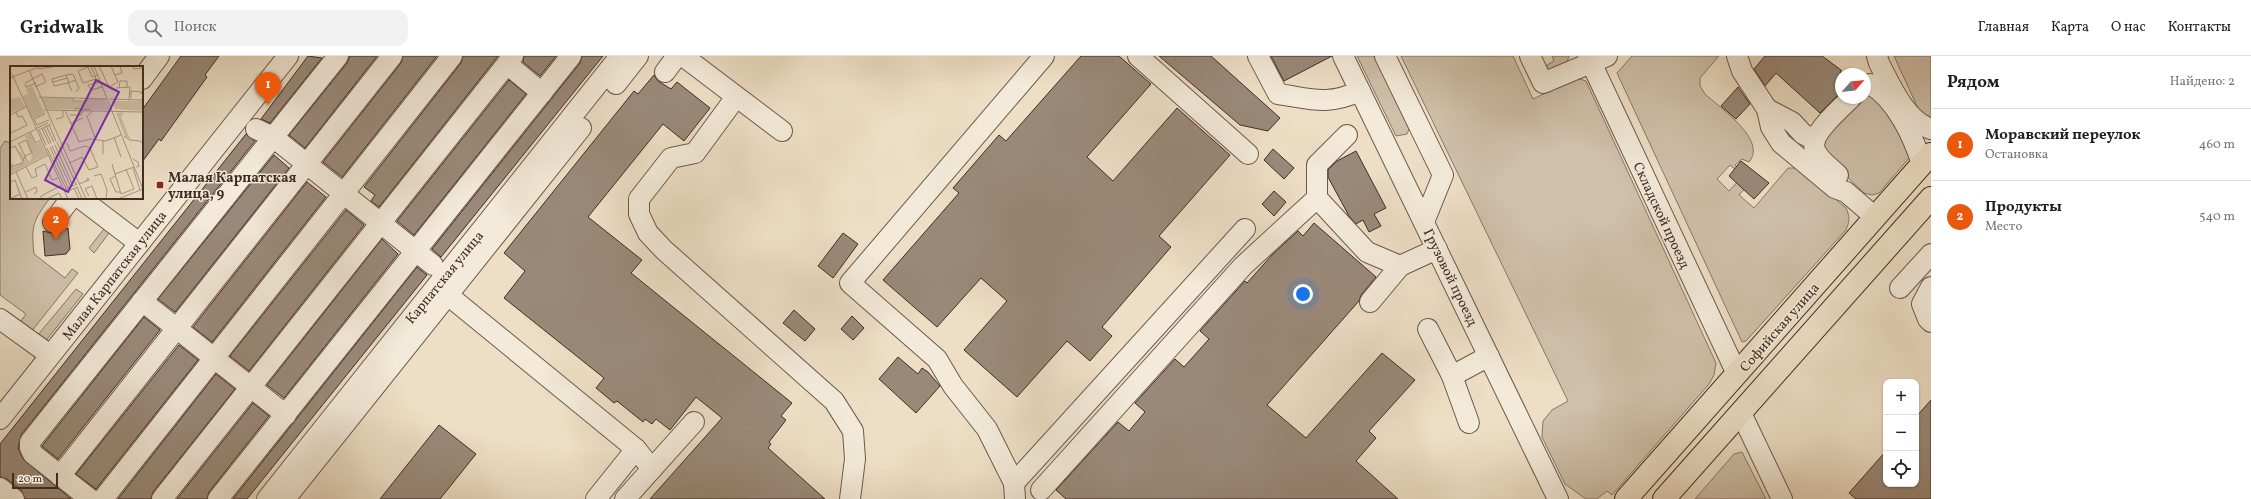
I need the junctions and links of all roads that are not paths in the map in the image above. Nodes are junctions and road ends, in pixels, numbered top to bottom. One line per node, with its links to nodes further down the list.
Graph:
1 (159, 56): 22 (street)
2 (288, 56): 49 (street, Малая Карпатская улица)
3 (338, 56): 32 (street)
4 (392, 56): 37 (street)
5 (452, 56): 39 (street)
6 (571, 56): 26 (street)
7 (620, 56): 57 (street, Карпатская улица)
8 (638, 56): 57 (street, Карпатская улица)
9 (677, 56): 21 (street)
10 (683, 56): 27 (street)
11 (1044, 56): 80 (street)
12 (1138, 56): 35 (street)
13 (1258, 56): 25 (street)
14 (1343, 56): 25 (street, Грузовой проезд)
15 (1385, 56): 46 (street)
16 (1530, 56): 18 (street)
17 (1737, 56): 29 (street)
18 (1596, 58): 67 (street, Складской проезд)
19 (509, 59): 26 (street); 47 (street)
20 (1878, 60): 23 (street); 30 (street)
21 (665, 72)
22 (143, 78)
23 (1871, 78)
24 (1871, 87): 36 (street)
25 (1360, 92): 46 (street, Грузовой проезд)
26 (542, 93): 51 (street)
27 (736, 97): 31 (street); 89 (street)
28 (1845, 104): 34 (street)
29 (1767, 109): 34 (street); 38 (street)
30 (1931, 129)
31 (782, 131)
32 (265, 133): 37 (street); 58 (street)
33 (1347, 135): 40 (street)
34 (1815, 140): 38 (street)
35 (1248, 154)
36 (1927, 159): 44 (main road, Софийская улица)
37 (307, 164): 39 (street); 62 (street)
38 (1846, 192): 44 (street)
39 (344, 193): 47 (street); 66 (street)
40 (1317, 198): 54 (street); 79 (street)
41 (1931, 198): 70 (main road, Софийская улица)
42 (70, 199): 45 (street)
43 (81, 199): 49 (street)
44 (1875, 218): 67 (main road, Софийская улица)
45 (52, 222)
46 (1424, 222): 50 (street, Грузовой проезд)
47 (381, 223): 51 (street); 69 (street)
48 (1245, 229): 80 (street)
49 (139, 244): 64 (street, Малая Карпатская улица)
50 (1437, 249): 54 (street); 65 (street, Грузовой проезд)
51 (416, 251): 53 (street); 71 (street)
52 (1931, 254): 56 (street)
53 (434, 265)
54 (1400, 266): 59 (street)
55 (1931, 287): 61 (street)
56 (1900, 288)
57 (442, 291): 75 (street); 81 (street, Карпатская улица)
58 (142, 301): 62 (street); 77 (street)
59 (1370, 302)
60 (0, 319): 64 (street)
61 (1931, 322)
62 (177, 329): 66 (street); 77 (street)
63 (1428, 329): 68 (street)
64 (50, 355): 72 (street, Малая Карпатская улица)
65 (1489, 356): 68 (street); 90 (street, Грузовой проезд)
66 (214, 358): 69 (street); 84 (street)
67 (1737, 374): 91 (main road, Софийская улица)
68 (1452, 376): 74 (street)
69 (251, 387): 71 (street); 85 (street)
70 (1741, 413): 92 (main road, Софийская улица); 93 (street)
71 (286, 415): 86 (street)
72 (0, 419)
73 (694, 422): 76 (street)
74 (1469, 423)
75 (636, 449): 76 (street); 87 (street)
76 (652, 469): 88 (street)
77 (60, 476): 83 (street)
78 (0, 488): 82 (street)
79 (1041, 490)
80 (1015, 491)
81 (278, 497)
82 (14, 499)
83 (90, 499)
84 (103, 499)
85 (162, 499)
86 (218, 499)
87 (596, 499)
88 (625, 499)
89 (850, 499)
90 (1558, 499)
91 (1626, 499)
92 (1664, 499)
93 (1782, 499)

